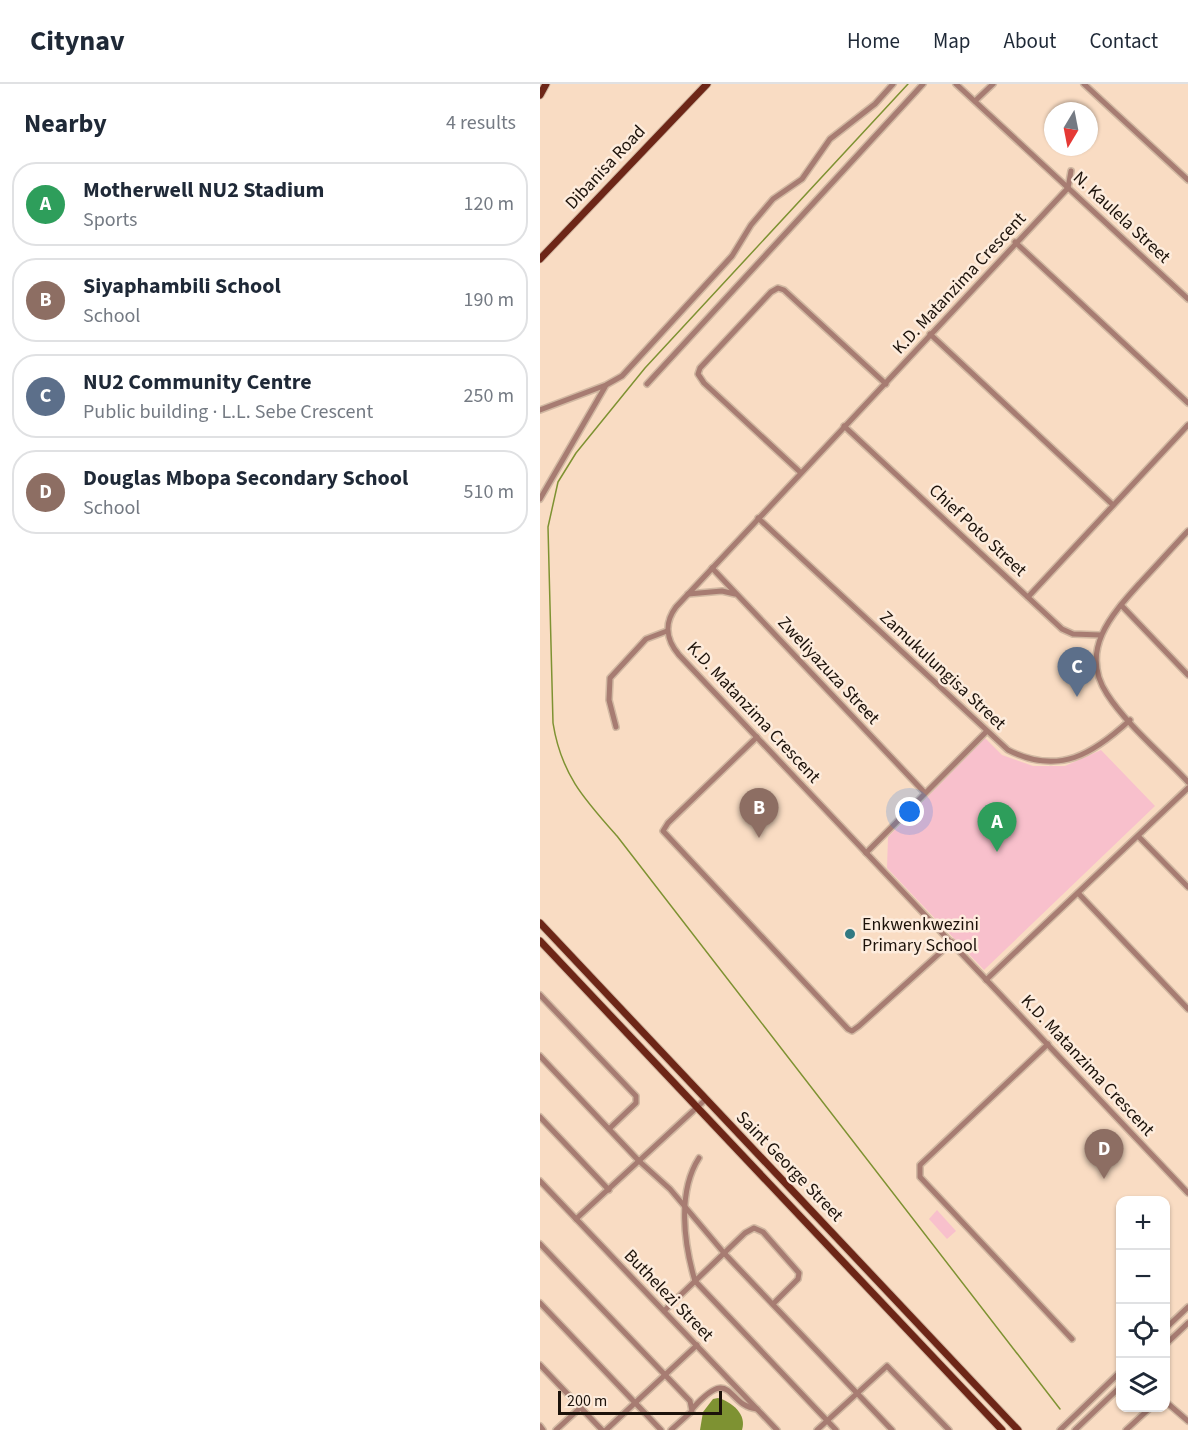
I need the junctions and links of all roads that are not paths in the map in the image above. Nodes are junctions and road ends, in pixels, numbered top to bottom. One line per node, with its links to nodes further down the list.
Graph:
1 (546, 84): 9 (main road)
2 (700, 84): 11 (main road, Dibanisa Road)
3 (706, 84): 11 (main road, Dibanisa Road)
4 (893, 84): 21 (street)
5 (923, 84): 19 (street)
6 (956, 84): 10 (street, N. Kaulela Street)
7 (993, 84): 10 (street)
8 (1084, 84): 13 (street)
9 (540, 95)
10 (975, 101): 14 (street, N. Kaulela Street)
11 (668, 122): 16 (main road, Dibanisa Road)
12 (1071, 171): 14 (street)
13 (1188, 180)
14 (1068, 188): 15 (street, K.D. Matanzima Crescent); 17 (street, N. Kaulela Street)
15 (1015, 242): 18 (street, K.D. Matanzima Crescent); 22 (street)
16 (540, 259)
17 (1188, 299)
18 (930, 334): 20 (street, K.D. Matanzima Crescent); 28 (street)
19 (647, 384)
20 (886, 384): 25 (street, K.D. Matanzima Crescent); 26 (street)
21 (606, 385): 23 (street); 27 (street)
22 (1188, 403)
23 (540, 410)
24 (1188, 425): 28 (street)
25 (844, 426): 26 (street, K.D. Matanzima Crescent); 34 (street, Chief Poto Street)
26 (800, 472): 29 (street, K.D. Matanzima Crescent)
27 (540, 499)
28 (1113, 505): 34 (street)
29 (758, 518): 31 (street, K.D. Matanzima Crescent); 41 (street, Zamukulungisa Street)
30 (1188, 531): 35 (street)
31 (712, 568): 32 (street, K.D. Matanzima Crescent); 33 (street, Zweliyazuza Street)
32 (688, 594): 33 (street); 36 (street, K.D. Matanzima Crescent)
33 (737, 594): 45 (street, Zweliyazuza Street)
34 (1028, 597): 37 (street, Chief Poto Street)
35 (1121, 604): 37 (street); 38 (street)
36 (667, 631): 40 (street); 42 (street, K.D. Matanzima Crescent)
37 (1100, 635): 39 (street)
38 (1188, 675)
39 (1130, 720): 41 (street, Zamukulungisa Street); 43 (street)
40 (616, 727)
41 (986, 732): 45 (street)
42 (757, 737): 47 (street, K.D. Matanzima Crescent); 52 (street)
43 (1188, 782)
44 (1188, 788): 46 (street)
45 (925, 793): 47 (street)
46 (1138, 836): 48 (street); 49 (street)
47 (866, 853): 52 (street, K.D. Matanzima Crescent)
48 (1188, 887)
49 (1078, 893): 53 (street); 55 (street)
50 (540, 923): 58 (main road, Saint George Street)
51 (540, 941): 59 (main road, Saint George Street)
52 (952, 942): 53 (street, K.D. Matanzima Crescent)
53 (986, 980): 56 (street, K.D. Matanzima Crescent)
54 (540, 995): 61 (street)
55 (1188, 1009)
56 (1048, 1044): 66 (street, K.D. Matanzima Crescent); 78 (street)
57 (540, 1056): 61 (street)
58 (706, 1099): 59 (street); 108 (main road, Saint George Street)
59 (696, 1108): 63 (street); 107 (main road, Saint George Street)
60 (540, 1117): 65 (street)
61 (609, 1129): 63 (street)
62 (699, 1158): 67 (street)
63 (639, 1161): 65 (street); 67 (street)
64 (540, 1180): 68 (street, Buthelezi Street)
65 (609, 1190): 68 (street)
66 (1188, 1192)
67 (686, 1210): 70 (street); 71 (street)
68 (576, 1219): 75 (street, Buthelezi Street)
69 (540, 1244): 82 (street)
70 (724, 1253): 71 (street); 73 (street); 73 (street)
71 (695, 1281): 75 (street); 92 (street)
72 (540, 1303): 86 (street)
73 (773, 1304): 85 (street)
74 (1188, 1307): 77 (street)
75 (664, 1311): 80 (street, Buthelezi Street)
76 (1188, 1323): 79 (street)
77 (1170, 1324)
78 (1072, 1339)
79 (1170, 1340)
80 (697, 1345): 82 (street); 90 (street, Buthelezi Street)
81 (540, 1365): 88 (street)
82 (665, 1375): 86 (street); 89 (street)
83 (1116, 1376): 109 (street)
84 (1116, 1391): 110 (street)
85 (857, 1393): 92 (street); 105 (street); 106 (street)
86 (635, 1403): 98 (street); 99 (street)
87 (1170, 1405): 93 (street)
88 (580, 1408): 97 (street); 98 (street)
89 (693, 1408): 90 (street); 100 (street)
90 (757, 1409): 94 (street, Buthelezi Street)
91 (1145, 1412): 111 (street)
92 (827, 1420): 103 (street); 104 (street)
93 (1188, 1421)
94 (771, 1424): 101 (street); 102 (street, Buthelezi Street)
95 (540, 1426): 96 (street)
96 (543, 1430)
97 (555, 1430)
98 (604, 1430)
99 (661, 1430)
100 (671, 1430)
101 (766, 1430)
102 (777, 1430)
103 (817, 1430)
104 (836, 1430)
105 (892, 1430)
106 (949, 1430)
107 (1002, 1430)
108 (1018, 1430)
109 (1060, 1430)
110 (1075, 1430)
111 (1126, 1430)

